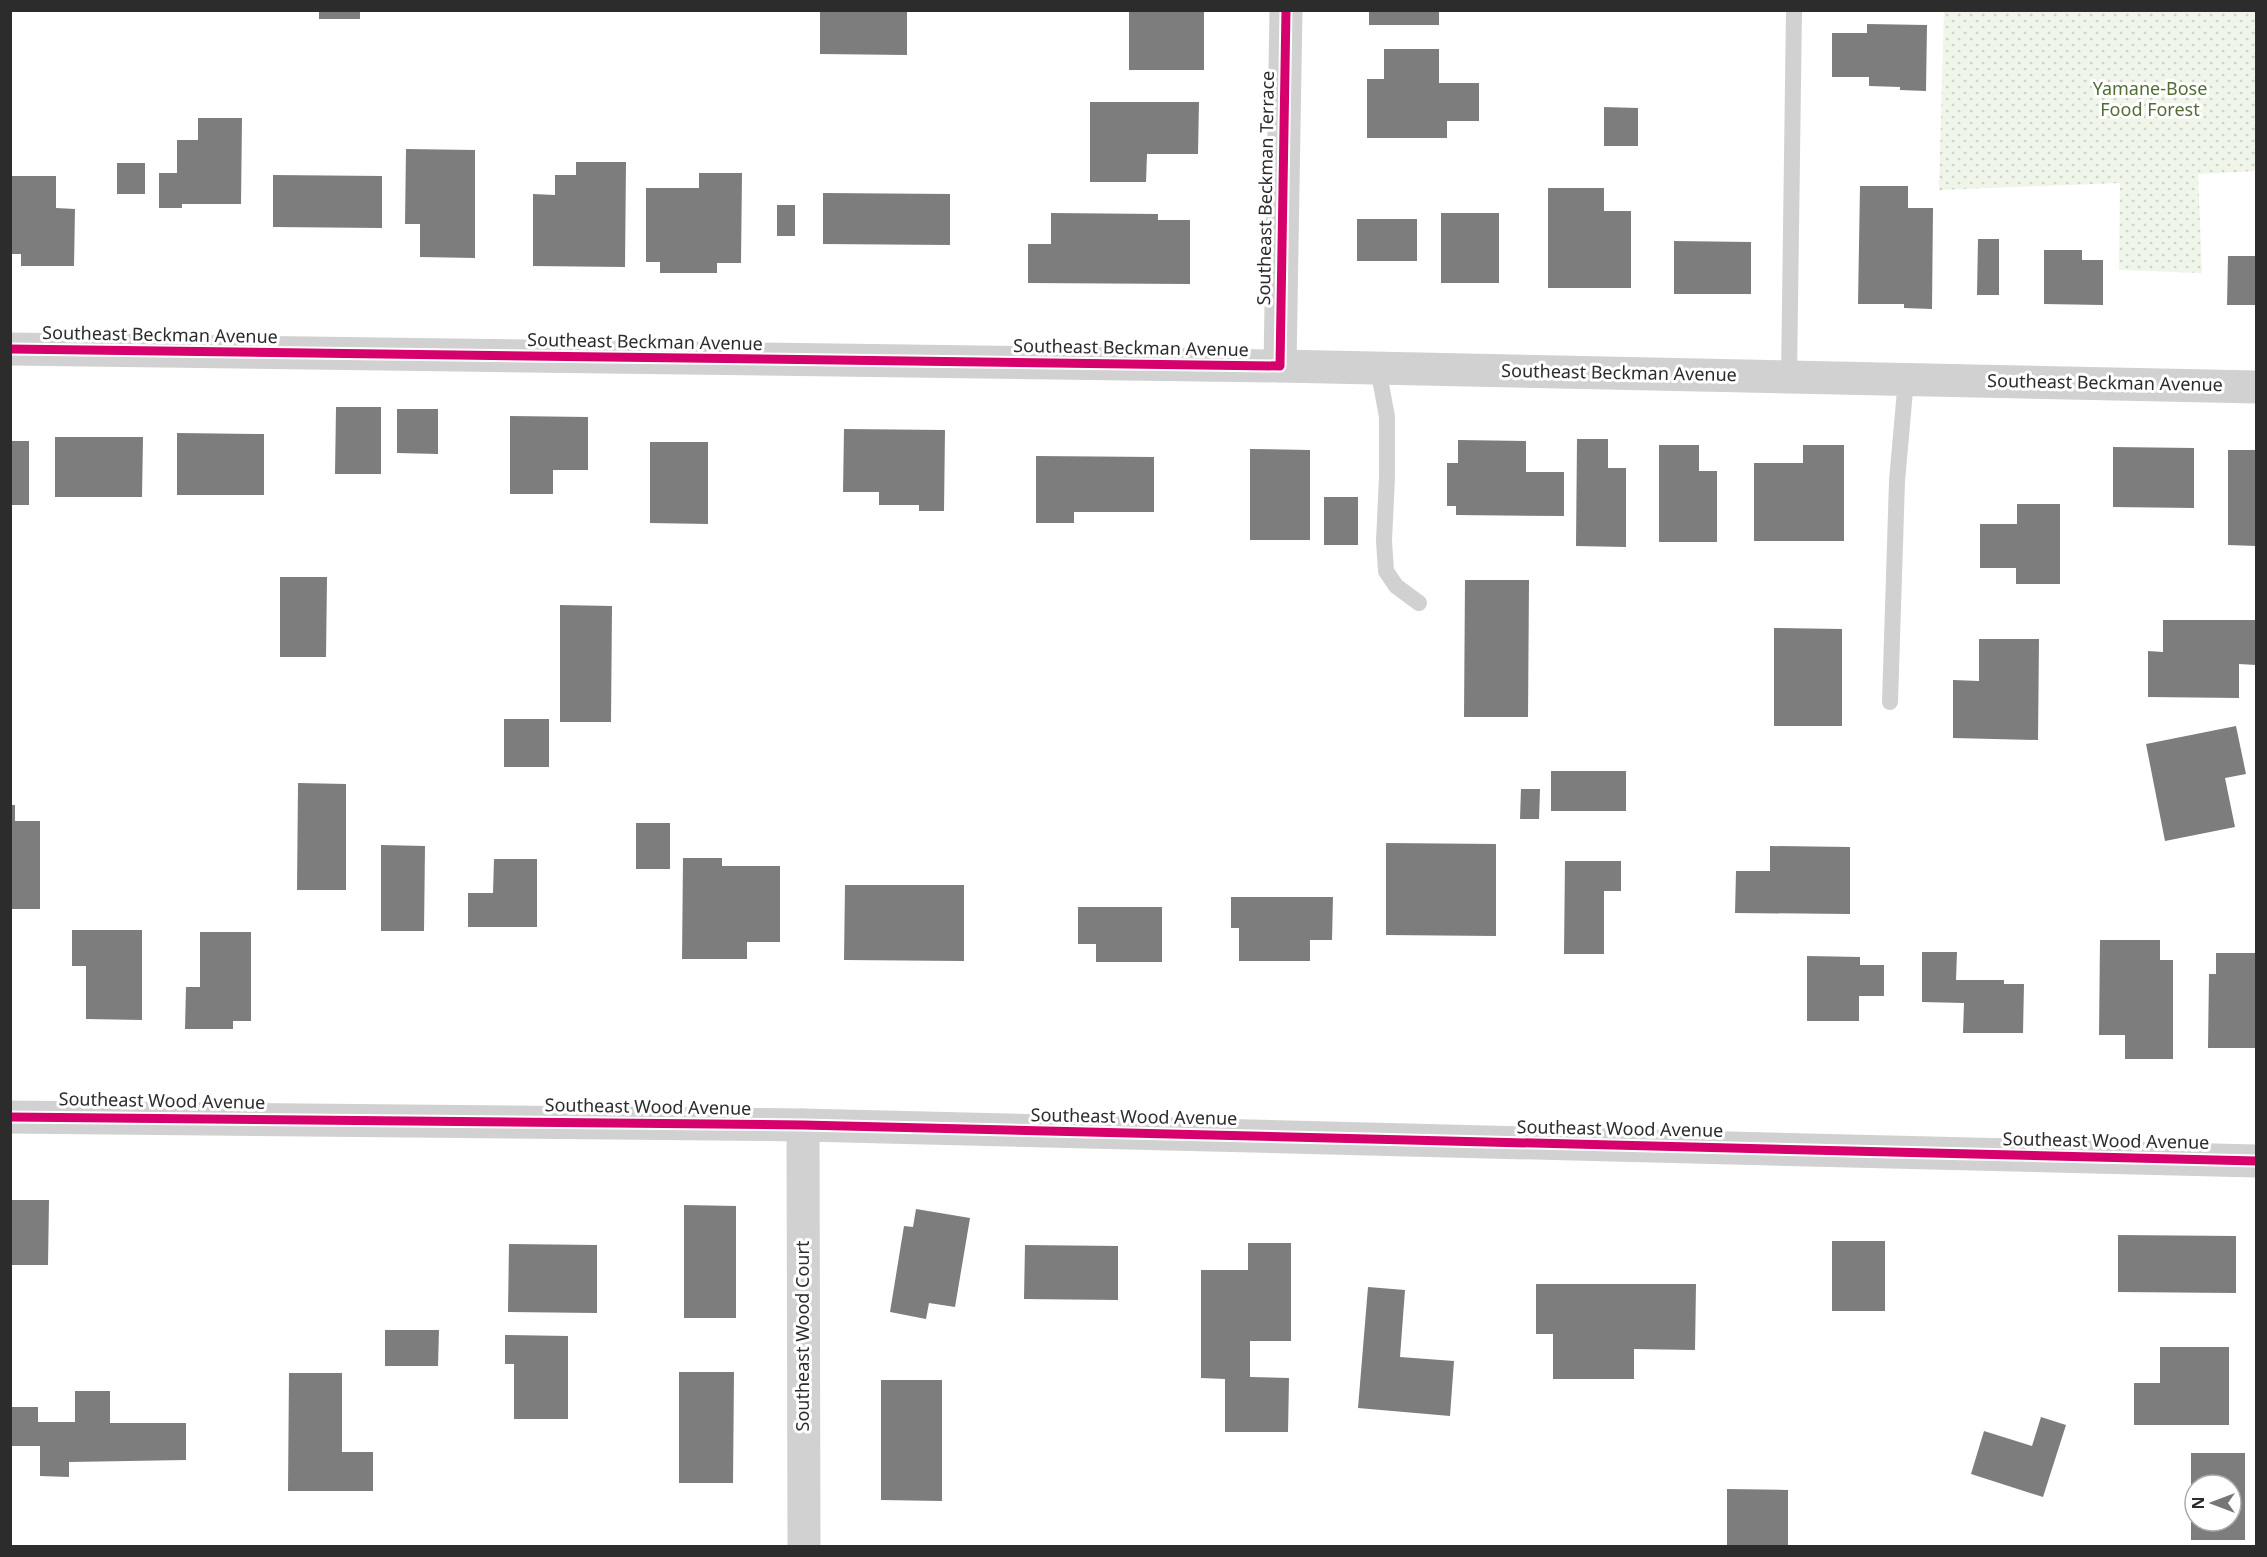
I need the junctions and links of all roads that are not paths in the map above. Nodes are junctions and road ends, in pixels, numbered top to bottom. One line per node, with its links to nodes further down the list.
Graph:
1 (1286, 10): 4 (street, Southeast Beckman Terrace)
2 (1794, 10): 6 (lane)
3 (10, 349): 4 (street, Southeast Beckman Avenue)
4 (1280, 366): 5 (street, Southeast Beckman Avenue)
5 (1378, 368): 6 (street, Southeast Beckman Avenue); 9 (lane)
6 (1790, 377): 7 (street, Southeast Beckman Avenue)
7 (1906, 379): 8 (street, Southeast Beckman Avenue); 10 (lane)
8 (2256, 387)
9 (1419, 603)
10 (1890, 702)
11 (10, 1117): 12 (street, Southeast Wood Avenue)
12 (803, 1125): 13 (street, Southeast Wood Avenue); 14 (street, Southeast Wood Court)
13 (2256, 1161)
14 (804, 1546)

